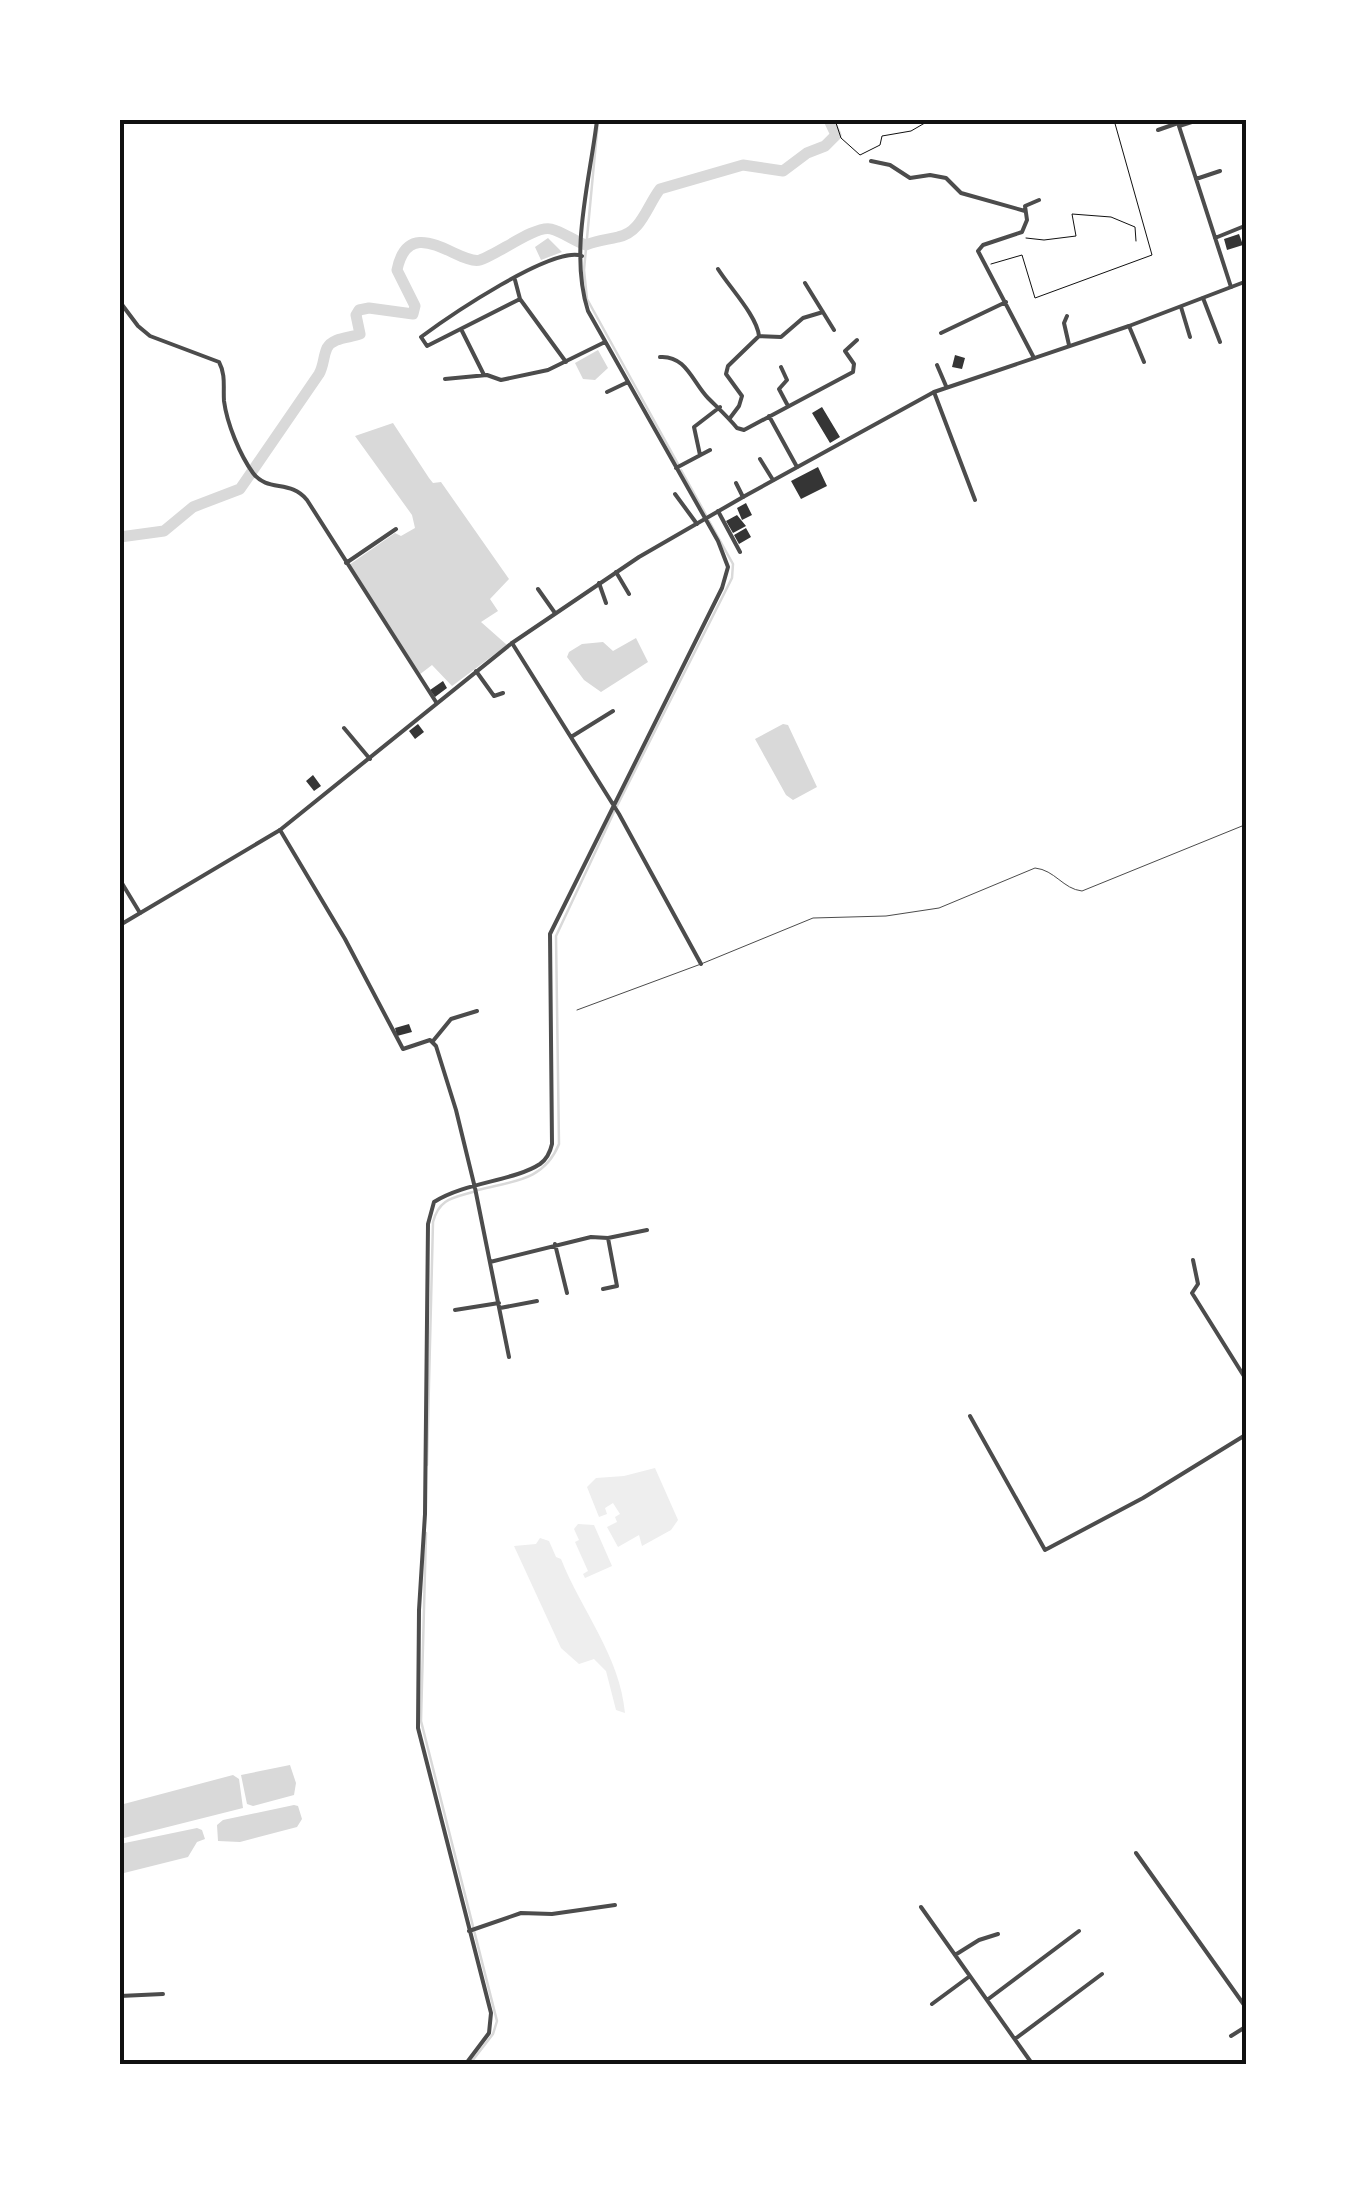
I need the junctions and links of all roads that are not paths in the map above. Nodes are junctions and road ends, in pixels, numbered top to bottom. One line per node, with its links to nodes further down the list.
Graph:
1 (597, 120): 12 (street)
2 (1198, 120): 3 (street)
3 (1178, 123): 4 (street); 7 (street)
4 (1158, 130)
5 (871, 161): 9 (street)
6 (1220, 171): 7 (street)
7 (1196, 179): 11 (street)
8 (1039, 200): 9 (street)
9 (1024, 211): 21 (street)
10 (1247, 226): 11 (street)
11 (1215, 238): 17 (street)
12 (582, 256): 14 (street); 32 (street)
13 (718, 269): 29 (street)
14 (515, 280): 19 (street); 26 (street)
15 (1247, 281): 17 (street)
16 (805, 283): 23 (street)
17 (1232, 288): 18 (street)
18 (1203, 298): 22 (street); 33 (street)
19 (520, 299): 26 (street); 37 (street)
20 (120, 302): 66 (street)
21 (1006, 302): 28 (street); 36 (street)
22 (1181, 307): 25 (street); 30 (street)
23 (823, 312): 27 (street); 29 (street)
24 (1067, 316): 34 (street)
25 (1129, 326): 34 (street); 38 (street)
26 (462, 330): 41 (street)
27 (834, 330)
28 (942, 333)
29 (759, 336): 50 (street)
30 (1190, 336)
31 (857, 340): 47 (street)
32 (606, 342): 37 (street); 43 (street)
33 (1220, 342)
34 (1069, 346): 36 (street)
35 (660, 357): 48 (street)
36 (1034, 358): 44 (street)
37 (566, 362): 41 (street)
38 (1144, 362)
39 (937, 365): 44 (street)
40 (781, 367): 47 (street)
41 (484, 375): 42 (street)
42 (445, 379)
43 (628, 382): 45 (street); 55 (street)
44 (946, 386): 46 (street)
45 (607, 392)
46 (934, 392): 54 (street); 60 (street)
47 (788, 406): 49 (street)
48 (720, 407): 50 (street); 52 (street)
49 (770, 416): 50 (street); 54 (street)
50 (730, 418)
51 (710, 450): 52 (street)
52 (700, 455): 55 (street)
53 (760, 459): 56 (street)
54 (797, 467): 56 (street)
55 (676, 468): 62 (street)
56 (773, 480): 59 (street)
57 (736, 483): 59 (street)
58 (675, 494): 63 (street)
59 (743, 497): 61 (street)
60 (976, 500)
61 (718, 511): 62 (street); 65 (street)
62 (704, 519): 63 (street); 81 (street)
63 (697, 524): 67 (street)
64 (396, 529): 66 (street)
65 (740, 552)
66 (346, 563): 76 (street)
67 (616, 572): 68 (street); 70 (street)
68 (599, 583): 71 (street); 72 (street)
69 (538, 589): 72 (street)
70 (629, 594)
71 (606, 604)
72 (556, 613): 73 (street)
73 (512, 643): 74 (street); 79 (street)
74 (476, 671): 75 (street); 76 (street)
75 (503, 693)
76 (436, 702): 80 (street)
77 (613, 710): 79 (street)
78 (344, 728): 80 (street)
79 (571, 736): 81 (street)
80 (370, 759): 83 (street)
81 (612, 806): 87 (street); 91 (street)
82 (1247, 824): 87 (lane)
83 (280, 830): 85 (street); 90 (street)
84 (120, 880): 85 (street)
85 (140, 914): 86 (street)
86 (120, 926)
87 (701, 964): 88 (lane)
88 (577, 1010)
89 (477, 1011): 90 (street)
90 (433, 1041): 91 (street)
91 (474, 1185): 96 (street); 109 (street)
92 (647, 1230): 93 (street)
93 (608, 1238): 94 (street); 97 (street)
94 (555, 1244): 96 (street); 98 (street)
95 (1193, 1260): 103 (street)
96 (490, 1262): 100 (street)
97 (603, 1289)
98 (566, 1293)
99 (538, 1301): 100 (street)
100 (500, 1306): 101 (street); 102 (street)
101 (455, 1310)
102 (509, 1358)
103 (1247, 1381)
104 (970, 1416): 105 (street)
105 (1247, 1434)
106 (1136, 1853): 119 (street)
107 (615, 1905): 109 (street)
108 (920, 1907): 112 (street)
109 (472, 1930): 123 (street)
110 (1080, 1930): 117 (street)
111 (998, 1934): 112 (street)
112 (955, 1955): 114 (street)
113 (1102, 1974): 122 (street)
114 (970, 1976): 117 (street); 118 (street)
115 (162, 1994): 116 (street)
116 (120, 1996)
117 (987, 2000): 122 (street)
118 (932, 2004)
119 (1247, 2009)
120 (1247, 2026): 121 (street)
121 (1231, 2036)
122 (1015, 2039): 124 (street)
123 (465, 2065)
124 (1033, 2065)

